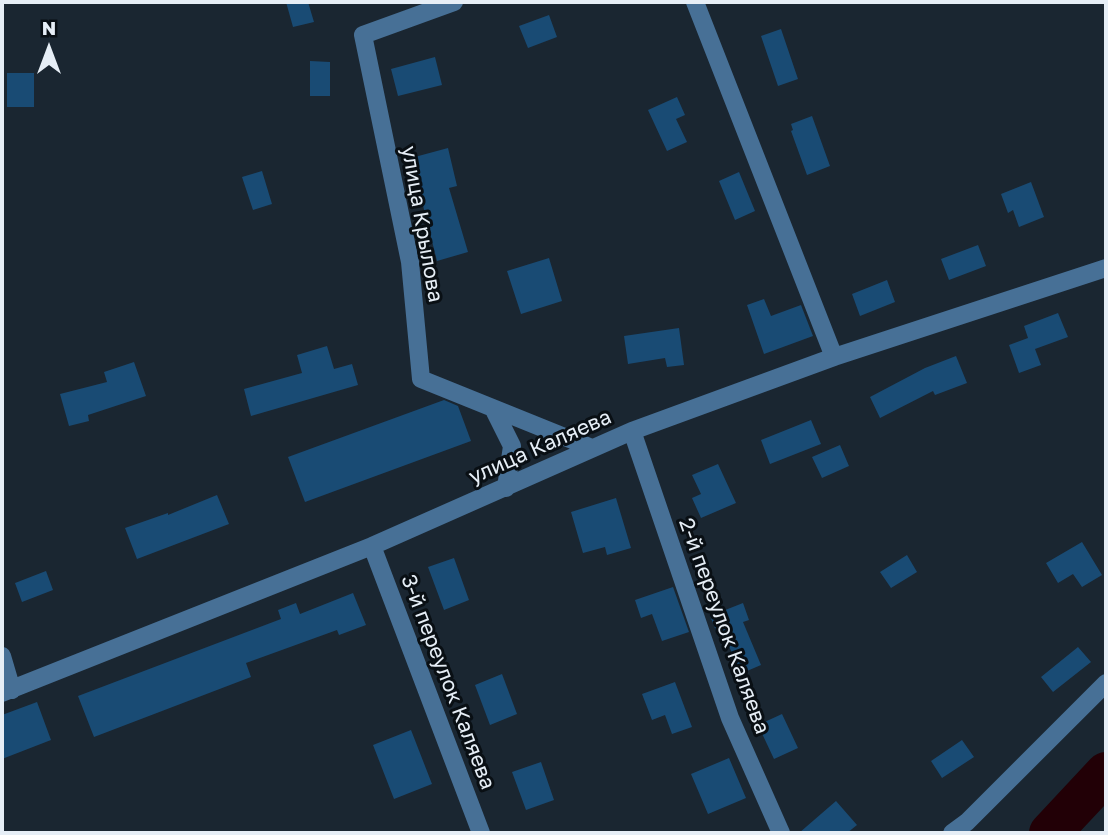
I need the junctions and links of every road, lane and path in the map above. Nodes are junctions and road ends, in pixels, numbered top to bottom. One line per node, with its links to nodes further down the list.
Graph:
1 (454, 2): 5 (street, улица Крылова)
2 (695, 2): 4 (street)
3 (1106, 268): 4 (street, улица Каляева)
4 (834, 357): 6 (street, улица Каляева)
5 (493, 408): 7 (street, улица Крылова); 8 (street)
6 (632, 431): 7 (street, улица Каляева); 14 (street, 2-й переулок Каляева)
7 (592, 448): 8 (street, улица Каляева)
8 (506, 488): 9 (street, улица Каляева)
9 (372, 546): 12 (street, улица Каляева); 13 (street, 3-й переулок Каляева)
10 (2, 656): 12 (street)
11 (1106, 683): 15 (street)
12 (7, 691)
13 (481, 833)
14 (781, 833)
15 (952, 833)

